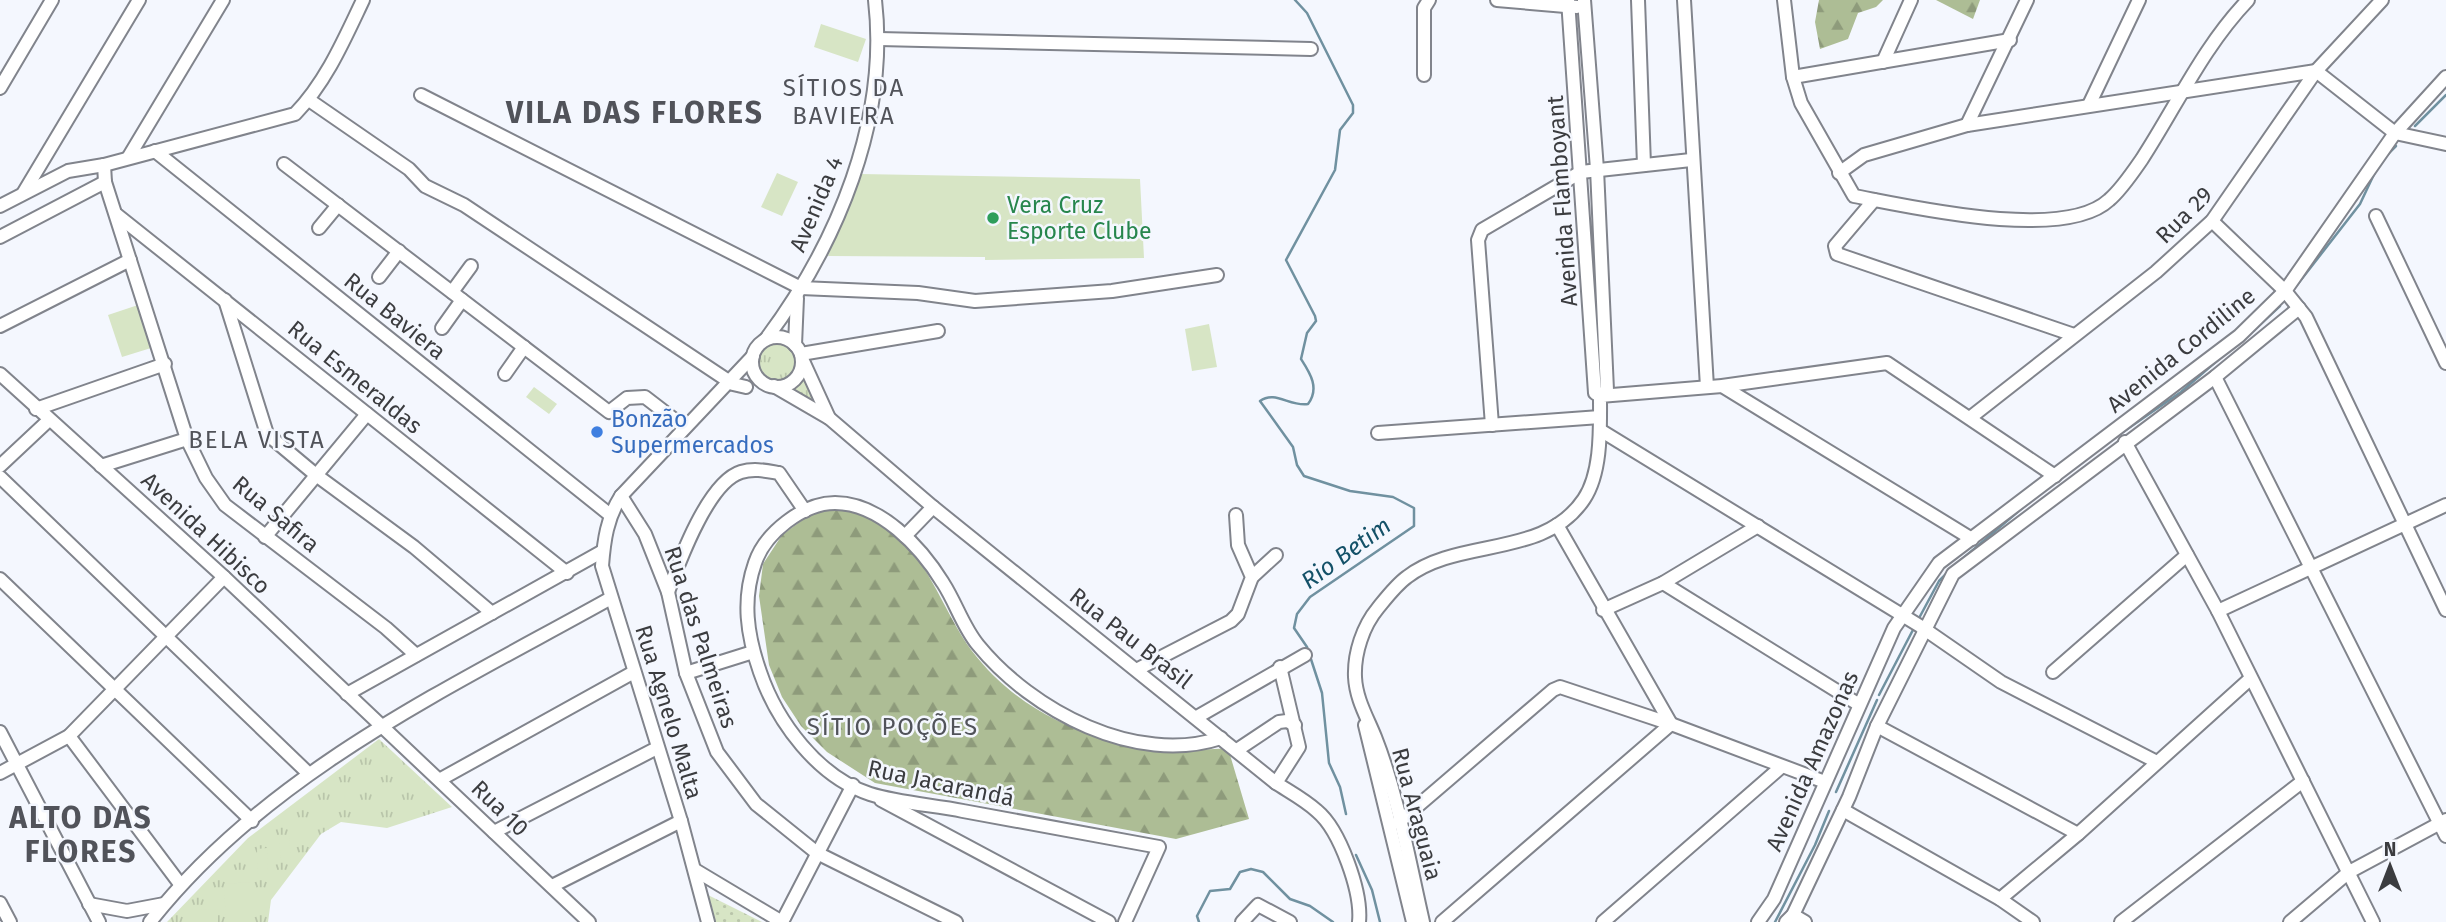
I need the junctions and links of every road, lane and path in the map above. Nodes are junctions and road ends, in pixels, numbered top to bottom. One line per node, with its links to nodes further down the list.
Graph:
1 (52, 0): 26 (street)
2 (139, 0): 44 (street)
3 (223, 0): 35 (street)
4 (363, 0): 29 (street)
5 (875, 0): 18 (street, Avenida 4)
6 (1429, 0): 23 (street)
7 (1497, 0): 16 (street)
8 (1638, 0): 39 (street)
9 (1684, 0): 36 (street)
10 (1784, 0): 24 (street)
11 (1911, 0): 21 (street)
12 (2027, 0): 19 (street)
13 (2139, 0): 30 (street)
14 (2248, 0): 27 (street)
15 (2382, 0): 22 (street, Rua 29)
16 (1569, 3): 17 (street); 41 (street, Avenida Flamboyant)
17 (1584, 4): 40 (street, Avenida Flamboyant)
18 (880, 39): 20 (street); 59 (street, Avenida 4)
19 (2010, 40): 21 (street); 31 (street)
20 (1311, 49)
21 (1883, 62): 24 (street)
22 (2316, 71): 27 (street); 32 (street); 50 (street, Rua 29)
23 (1424, 75)
24 (1793, 77): 42 (street)
25 (2446, 77): 32 (street, Avenida Cordiline)
26 (0, 88)
27 (2181, 91): 30 (street); 45 (street)
28 (421, 95): 59 (street)
29 (309, 100): 34 (street); 76 (street)
30 (2089, 105): 31 (street)
31 (1967, 125): 42 (street)
32 (2395, 133): 33 (street); 58 (street, Avenida Cordiline)
33 (2446, 144)
34 (155, 151): 35 (street); 103 (street, Rua Baviera)
35 (128, 158): 38 (street)
36 (1691, 160): 39 (street); 80 (street)
37 (284, 164): 46 (street)
38 (104, 165): 43 (street, Rua Safira); 44 (street)
39 (1644, 165): 40 (street)
40 (1597, 169): 41 (street); 81 (street, Avenida Flamboyant)
41 (1581, 172): 81 (street, Avenida Flamboyant); 89 (street)
42 (1839, 173): 45 (street)
43 (105, 182): 48 (street, Rua Safira); 52 (street)
44 (24, 192): 47 (street)
45 (1874, 200): 66 (street)
46 (338, 205): 51 (street); 53 (street)
47 (0, 206)
48 (117, 215): 54 (street, Rua Safira); 61 (street, Rua Esmeraldas)
49 (2376, 216): 71 (street)
50 (2212, 221): 58 (street); 66 (street, Rua 29)
51 (319, 228)
52 (0, 237)
53 (399, 251): 57 (street); 60 (street)
54 (130, 260): 63 (street); 72 (street, Rua Safira)
55 (471, 266): 60 (street)
56 (1217, 275): 59 (street)
57 (379, 277)
58 (2285, 290): 62 (street); 97 (street, Avenida Cordiline)
59 (799, 293): 67 (street, Avenida 4); 69 (street, Avenida 4)
60 (457, 296): 64 (street); 68 (street)
61 (225, 300): 84 (street, Rua Esmeraldas); 96 (street)
62 (2299, 308): 75 (street, Avenida Cordiline); 105 (street)
63 (0, 326)
64 (442, 328)
65 (938, 331): 69 (street)
66 (2074, 335): 85 (street, Rua 29)
67 (766, 339): 69 (street); 70 (street)
68 (524, 347): 74 (street); 90 (street)
69 (800, 353): 77 (street); 86 (street, Rua Pau Brasil)
70 (753, 356): 76 (street); 77 (street)
71 (2446, 363)
72 (165, 364): 83 (street); 92 (street, Rua Safira)
73 (0, 374): 83 (street, Avenida Hibisco)
74 (505, 374)
75 (2215, 377): 93 (street, Avenida Cordiline); 114 (street)
76 (728, 380): 79 (street); 82 (street)
77 (772, 386): 79 (street); 86 (street, Rua Pau Brasil)
78 (1722, 386): 80 (street); 85 (street); 110 (street)
79 (746, 387): 82 (street)
80 (1707, 387): 81 (street)
81 (1600, 396): 88 (street, Avenida Flamboyant)
82 (706, 403): 90 (street)
83 (36, 410): 87 (street, Avenida Hibisco)
84 (367, 414): 96 (street); 115 (street, Rua Esmeraldas)
85 (1971, 417): 97 (street)
86 (829, 418): 101 (street, Rua Pau Brasil)
87 (49, 420): 94 (street); 95 (street, Avenida Hibisco)
88 (1600, 424): 89 (street); 106 (street, Avenida Flamboyant); 107 (street)
89 (1492, 425): 91 (street)
90 (684, 427): 99 (street)
91 (1378, 433)
92 (187, 439): 95 (street); 109 (street, Rua Safira)
93 (2125, 442): 113 (street); 128 (street, Avenida Cordiline)
94 (0, 466)
95 (102, 466): 116 (street, Avenida Hibisco)
96 (316, 475): 109 (street); 125 (street)
97 (2055, 476): 110 (street, Avenida Cordiline)
98 (0, 477): 129 (street)
99 (621, 496): 103 (street); 120 (street, Rua das Palmeiras)
100 (2446, 505): 105 (street)
101 (933, 507): 108 (street); 134 (street, Rua Pau Brasil)
102 (805, 511): 108 (street, Rua Jacarandá); 120 (street); 130 (street, Rua Jacarandá)
103 (609, 514): 111 (street, Rua Agnelo Malta)
104 (1236, 515): 117 (street)
105 (2404, 523): 114 (street); 123 (street)
106 (1557, 525): 122 (street); 126 (street, Avenida Flamboyant)
107 (1758, 526): 119 (street); 127 (street)
108 (905, 536): 150 (street, Rua Jacarandá)
109 (265, 537): 131 (street, Rua Safira)
110 (1972, 539): 127 (street, Avenida Cordiline)
111 (603, 551): 115 (street); 121 (street, Rua Agnelo Malta)
112 (1276, 555): 117 (street)
113 (2187, 555): 124 (street); 136 (street)
114 (2313, 569): 124 (street); 167 (street)
115 (567, 573): 125 (street)
116 (224, 577): 129 (street); 140 (street, Avenida Hibisco)
117 (1252, 577): 134 (street)
118 (0, 579): 139 (street)
119 (1663, 583): 122 (street); 141 (street)
120 (668, 592): 137 (street, Rua das Palmeiras)
121 (611, 598): 135 (street, Rua Agnelo Malta); 146 (street)
122 (1603, 610): 144 (street)
123 (2446, 610)
124 (2218, 611): 138 (street)
125 (492, 613): 131 (street)
126 (1374, 613): 143 (street, Rua Araguaia)
127 (1904, 617): 128 (street); 141 (street, Avenida Amazonas)
128 (1922, 628): 147 (street, Avenida Amazonas); 153 (street)
129 (166, 637): 139 (street); 157 (street)
130 (753, 652): 137 (street); 162 (street, Rua Jacarandá)
131 (416, 655): 140 (street)
132 (1305, 655): 133 (street)
133 (1280, 667): 142 (street); 145 (street)
134 (1138, 669): 142 (street, Rua Pau Brasil)
135 (634, 671): 151 (street, Rua Agnelo Malta); 158 (street)
136 (2053, 672)
137 (686, 673): 172 (street, Rua das Palmeiras)
138 (2250, 679): 153 (street); 159 (street)
139 (117, 690): 149 (street); 165 (street)
140 (347, 694): 146 (street, Avenida Hibisco)
141 (1858, 704): 160 (street, Avenida Amazonas)
142 (1197, 717): 150 (street, Rua Pau Brasil)
143 (1365, 718): 168 (street, Rua Araguaia); 194 (street, Rua Araguaia)
144 (1671, 724): 155 (street); 168 (street); 196 (street)
145 (1295, 725): 152 (street); 161 (street)
146 (381, 726): 157 (street); 158 (street, Rua 10)
147 (1878, 726): 164 (street, Avenida Amazonas); 170 (street)
148 (0, 732): 154 (street)
149 (69, 736): 154 (street); 175 (street)
150 (1221, 738): 152 (street, Rua Pau Brasil)
151 (657, 748): 166 (street, Rua Agnelo Malta); 169 (street)
152 (1237, 750): 161 (street, Rua Pau Brasil)
153 (2157, 762): 170 (street)
154 (17, 765): 156 (street); 179 (street)
155 (1780, 768): 160 (street); 197 (street)
156 (0, 773)
157 (308, 773): 165 (street)
158 (441, 779): 169 (street, Rua 10)
159 (2303, 781): 174 (street); 201 (street)
160 (1825, 782): 198 (street, Avenida Amazonas)
161 (1276, 783): 193 (street, Rua Pau Brasil)
162 (853, 785): 163 (street, Rua Jacarandá); 172 (street)
163 (870, 794): 189 (street); 190 (street, Rua Jacarandá)
164 (1843, 810): 177 (street); 181 (street, Avenida Amazonas)
165 (252, 821): 175 (street)
166 (681, 821): 173 (street, Rua Agnelo Malta); 176 (street)
167 (2443, 821): 171 (street); 174 (street)
168 (1399, 822): 195 (street, Rua Araguaia)
169 (494, 832): 176 (street, Rua 10)
170 (2078, 834): 177 (street)
171 (2446, 836)
172 (817, 852): 187 (street); 188 (street, Rua das Palmeiras)
173 (695, 870): 186 (street, Rua Agnelo Malta); 187 (street)
174 (2349, 872): 202 (street); 203 (street)
175 (180, 884): 180 (street)
176 (552, 886): 185 (street, Rua 10)
177 (2000, 899): 200 (street)
178 (0, 903): 182 (street)
179 (89, 904): 180 (street); 183 (street)
180 (164, 904): 184 (street)
181 (1789, 918): 199 (street)
182 (10, 922)
183 (99, 922)
184 (150, 922)
185 (589, 922)
186 (708, 922)
187 (782, 922)
188 (956, 922)
189 (1109, 922)
190 (1125, 922)
191 (1242, 922): 192 (street)
192 (1290, 922)
193 (1359, 922)
194 (1413, 922)
195 (1423, 922)
196 (1442, 922)
197 (1603, 922)
198 (1758, 922)
199 (1805, 922)
200 (2033, 922)
201 (2121, 922)
202 (2290, 922)
203 (2373, 922)

